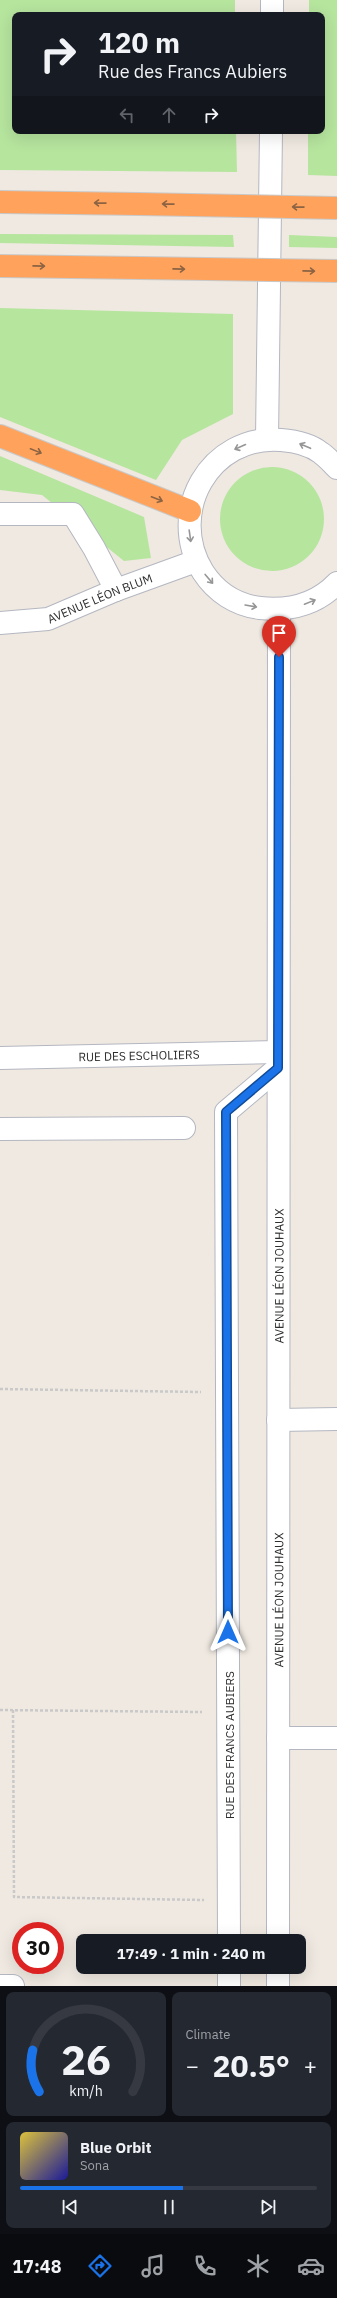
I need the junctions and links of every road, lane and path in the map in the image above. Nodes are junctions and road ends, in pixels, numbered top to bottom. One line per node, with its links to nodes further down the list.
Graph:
1 (272, 0): 2 (street)
2 (272, 12)
3 (271, 134): 9 (street)
4 (0, 202): 5 (highway, one-way to 4, bridge)
5 (337, 208)
6 (0, 266): 7 (highway, one-way to 7, bridge)
7 (337, 271)
8 (0, 436): 11 (highway, one-way to 11)
9 (267, 439): 10 (street, one-way to 9); 11 (street, one-way to 11)
10 (337, 468)
11 (190, 511): 13 (street, one-way to 13)
12 (0, 514): 15 (street)
13 (196, 561): 15 (street, AVENUE LÉON BLUM); 16 (street, one-way to 16)
14 (337, 583): 16 (street, one-way to 14)
15 (116, 590): 17 (street, AVENUE LÉON BLUM)
16 (279, 610): 19 (street, AVENUE LÉON JOUHAUX)
17 (0, 623)
18 (0, 1058): 19 (street, RUE DES ESCHOLIERS)
19 (278, 1060): 23 (street, RUE DES FRANCS AUBIERS); 25 (street, AVENUE LÉON JOUHAUX)
20 (184, 1128): 21 (street)
21 (0, 1129)
22 (0, 1389): 23 (path)
23 (228, 1392): 28 (street, RUE DES FRANCS AUBIERS)
24 (337, 1418): 25 (street)
25 (278, 1420): 29 (street, AVENUE LÉON JOUHAUX)
26 (0, 1710): 27 (path)
27 (13, 1710): 28 (path); 31 (path)
28 (229, 1712): 31 (street, RUE DES FRANCS AUBIERS)
29 (278, 1738): 30 (street); 33 (street, AVENUE LÉON JOUHAUX)
30 (337, 1738)
31 (229, 1900): 32 (street, RUE DES FRANCS AUBIERS)
32 (229, 1934)
33 (278, 1934)
34 (229, 1974): 38 (street)
35 (278, 1974): 39 (street)
36 (0, 1986): 37 (street)
37 (13, 1986)
38 (229, 1986)
39 (278, 1986)

